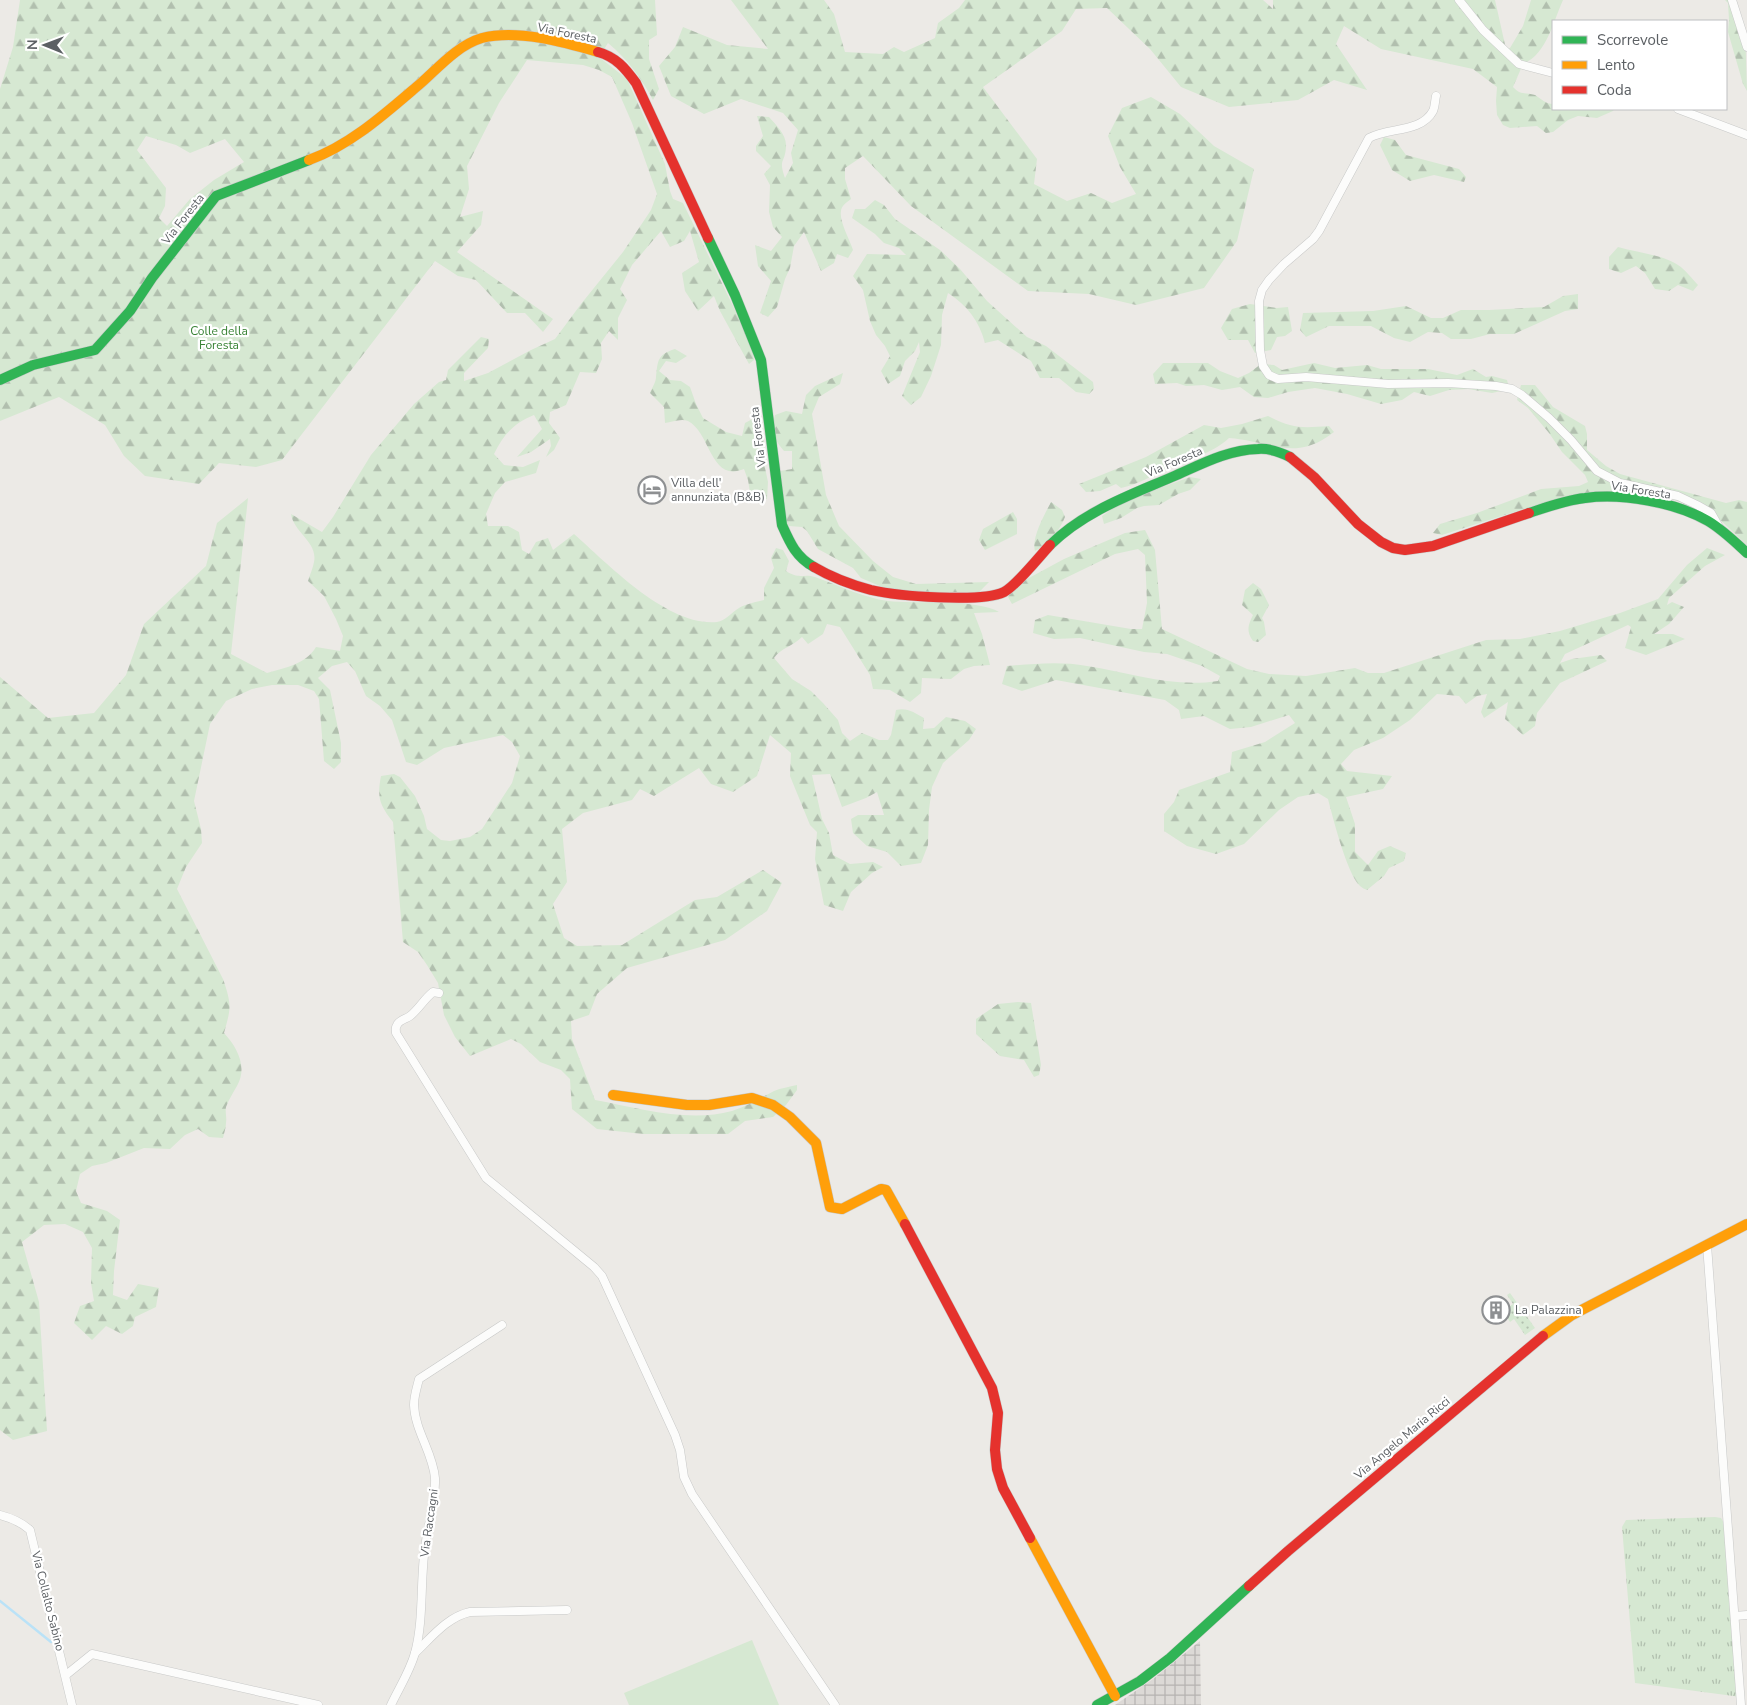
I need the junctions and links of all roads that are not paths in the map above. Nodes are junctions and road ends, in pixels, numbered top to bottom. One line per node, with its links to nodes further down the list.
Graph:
1 (1459, 0): 4 (street)
2 (1732, 0): 3 (street)
3 (1747, 47)
4 (1552, 73)
5 (1436, 96): 9 (street)
6 (1681, 110): 7 (street)
7 (1747, 135)
8 (0, 380): 9 (main road, Via Foresta)
9 (1720, 529): 10 (main road, Via Foresta)
10 (1747, 553)
11 (439, 993): 26 (street)
12 (613, 1096): 22 (main road)
13 (1747, 1224): 14 (main road, Via Angelo Maria Ricci)
14 (1707, 1245): 19 (street); 22 (main road, Via Angelo Maria Ricci)
15 (502, 1325): 20 (street, Via Raccagni)
16 (0, 1515): 21 (street, Via Collalto Sabino)
17 (567, 1610): 20 (street)
18 (1747, 1615): 19 (street)
19 (1735, 1616): 28 (street)
20 (415, 1654): 25 (street, Via Raccagni)
21 (66, 1675): 23 (street, Via Collalto Sabino); 24 (street)
22 (1116, 1696): 27 (main road, Via Angelo Maria Ricci)
23 (72, 1705)
24 (318, 1705)
25 (391, 1705)
26 (834, 1705)
27 (1097, 1705)
28 (1741, 1705)

